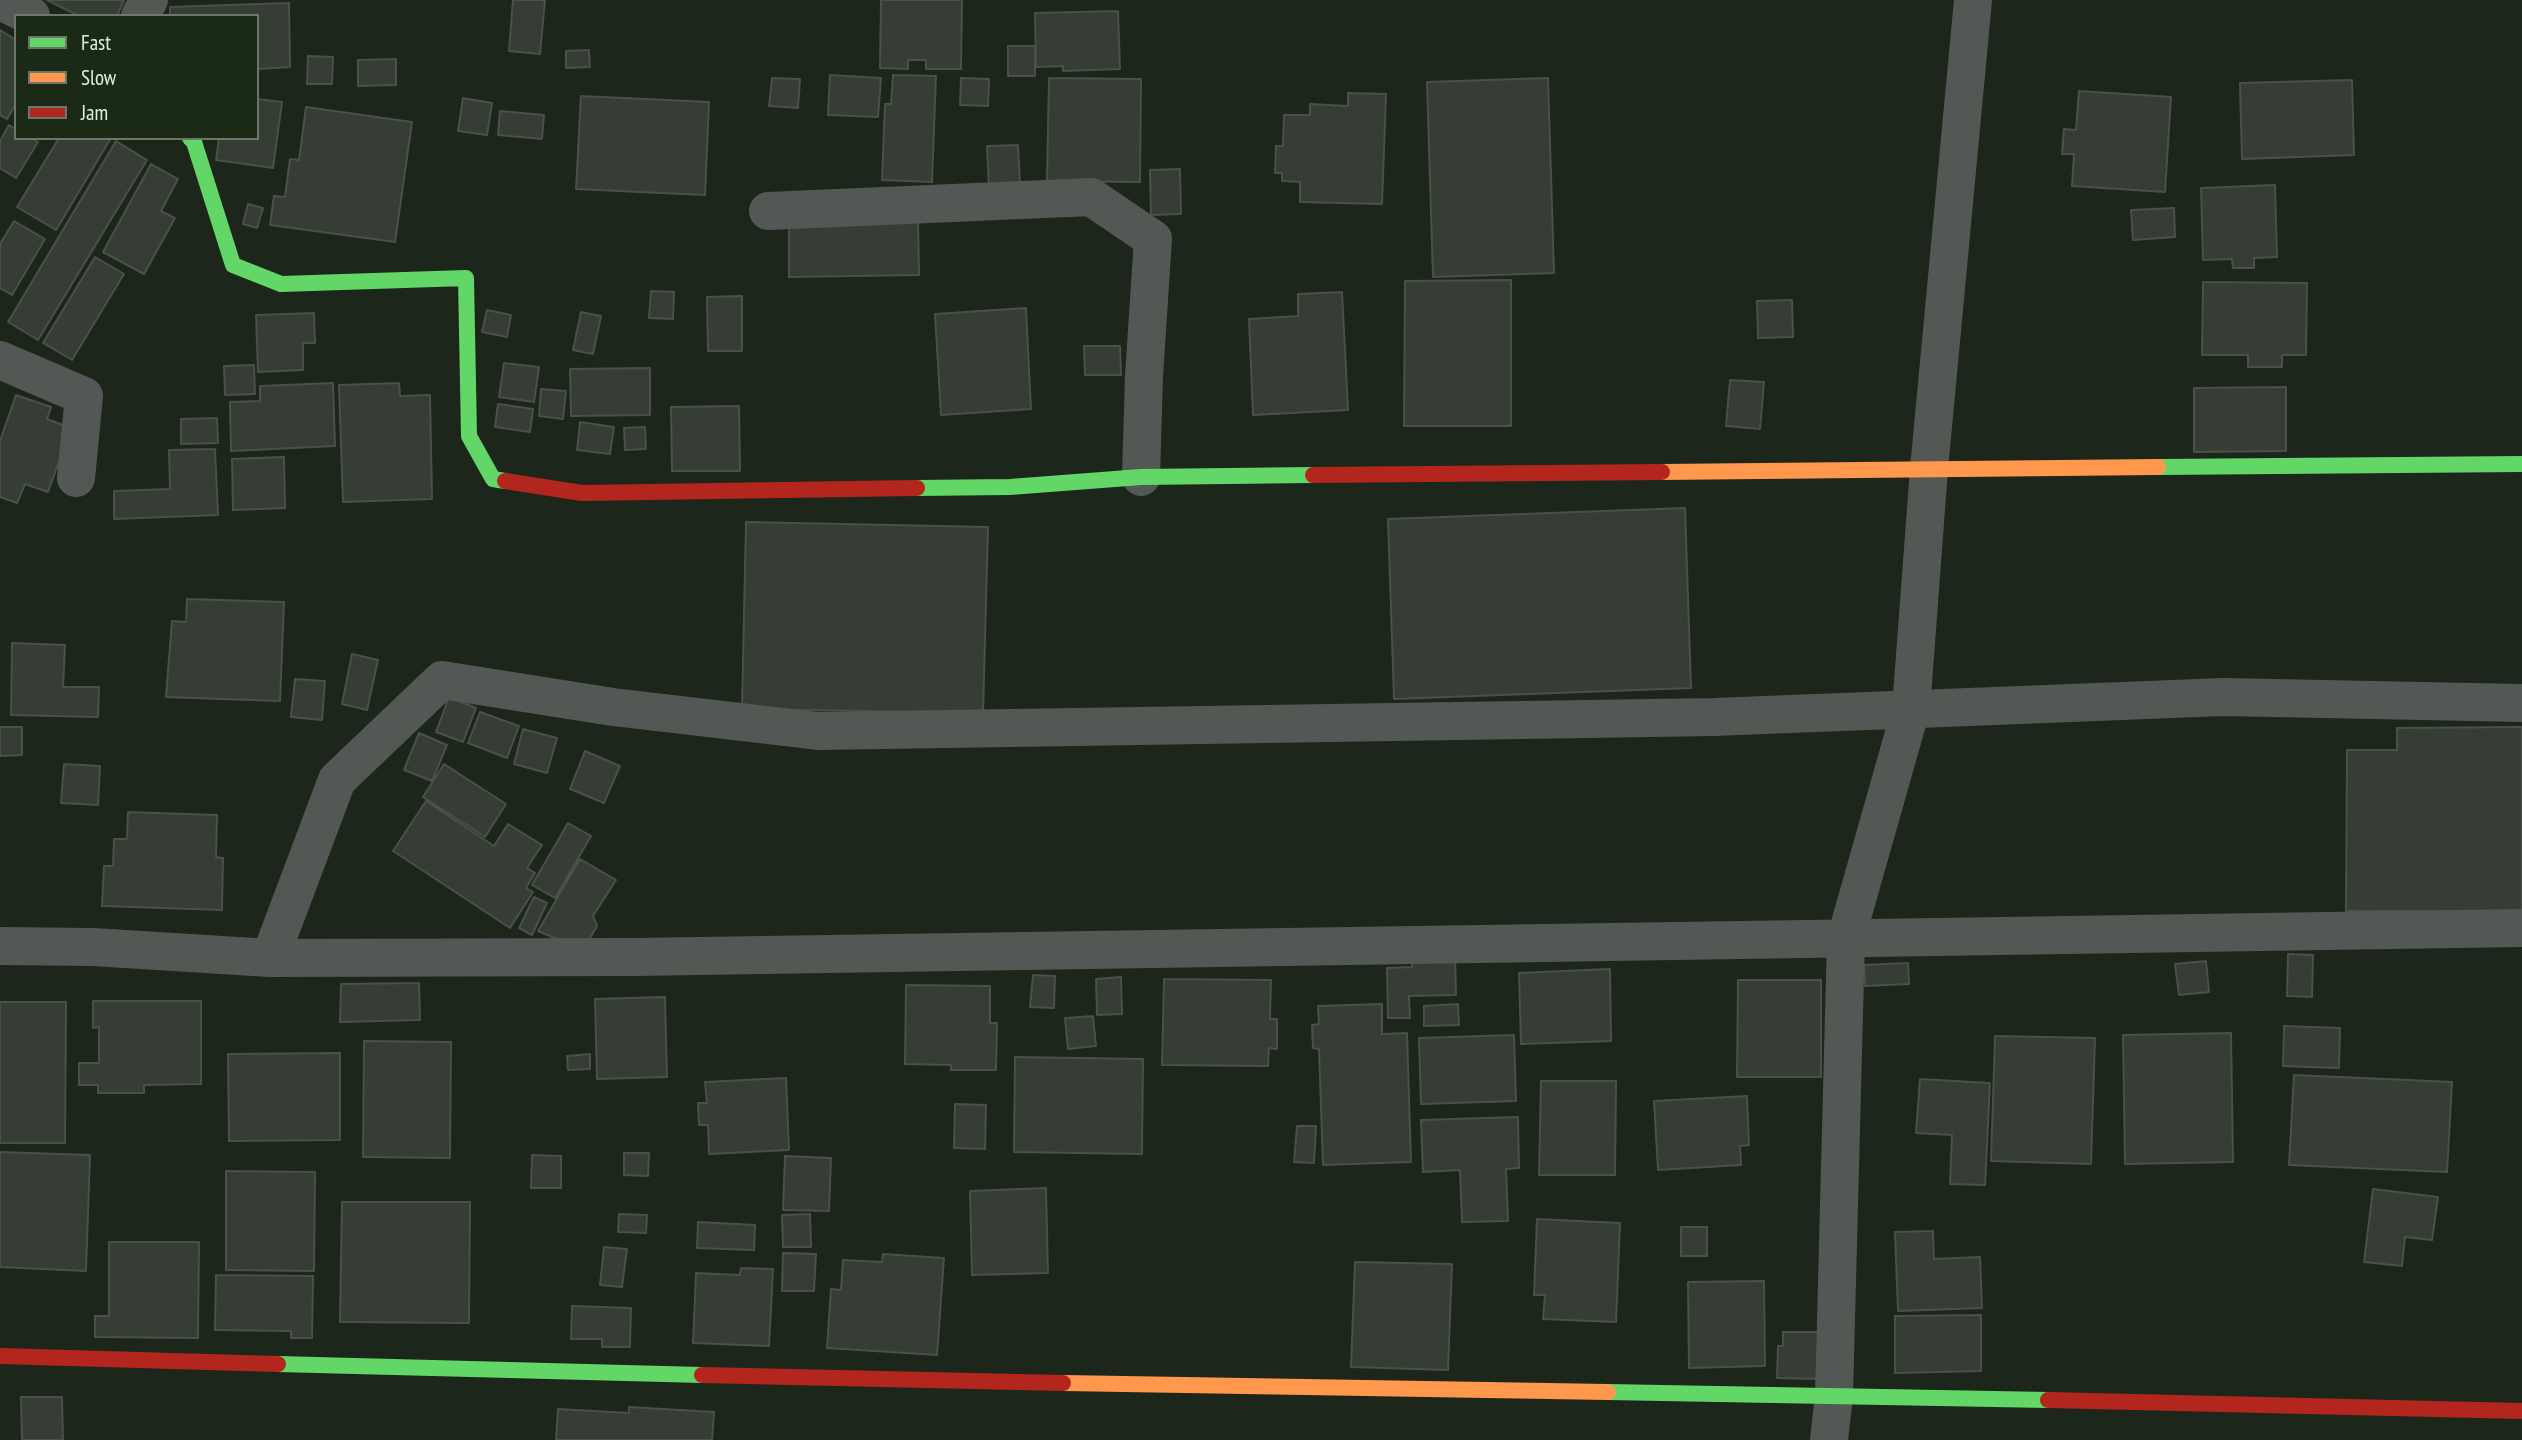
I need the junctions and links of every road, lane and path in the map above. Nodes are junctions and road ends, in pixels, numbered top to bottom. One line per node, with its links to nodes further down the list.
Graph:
1 (1973, 0): 8 (street)
2 (0, 1): 3 (street)
3 (27, 14)
4 (192, 140): 9 (street)
5 (768, 211): 9 (street)
6 (0, 360): 10 (street)
7 (2522, 464): 8 (street)
8 (1929, 469): 9 (street); 12 (street)
9 (1141, 477)
10 (76, 478)
11 (2522, 702): 12 (street)
12 (1911, 709): 14 (street); 16 (street)
13 (2522, 928): 14 (street)
14 (1846, 938): 16 (street); 18 (street)
15 (0, 946): 16 (street)
16 (270, 958)
17 (0, 1356): 18 (street)
18 (1834, 1396): 19 (street); 20 (street)
19 (2522, 1412)
20 (1829, 1440)

